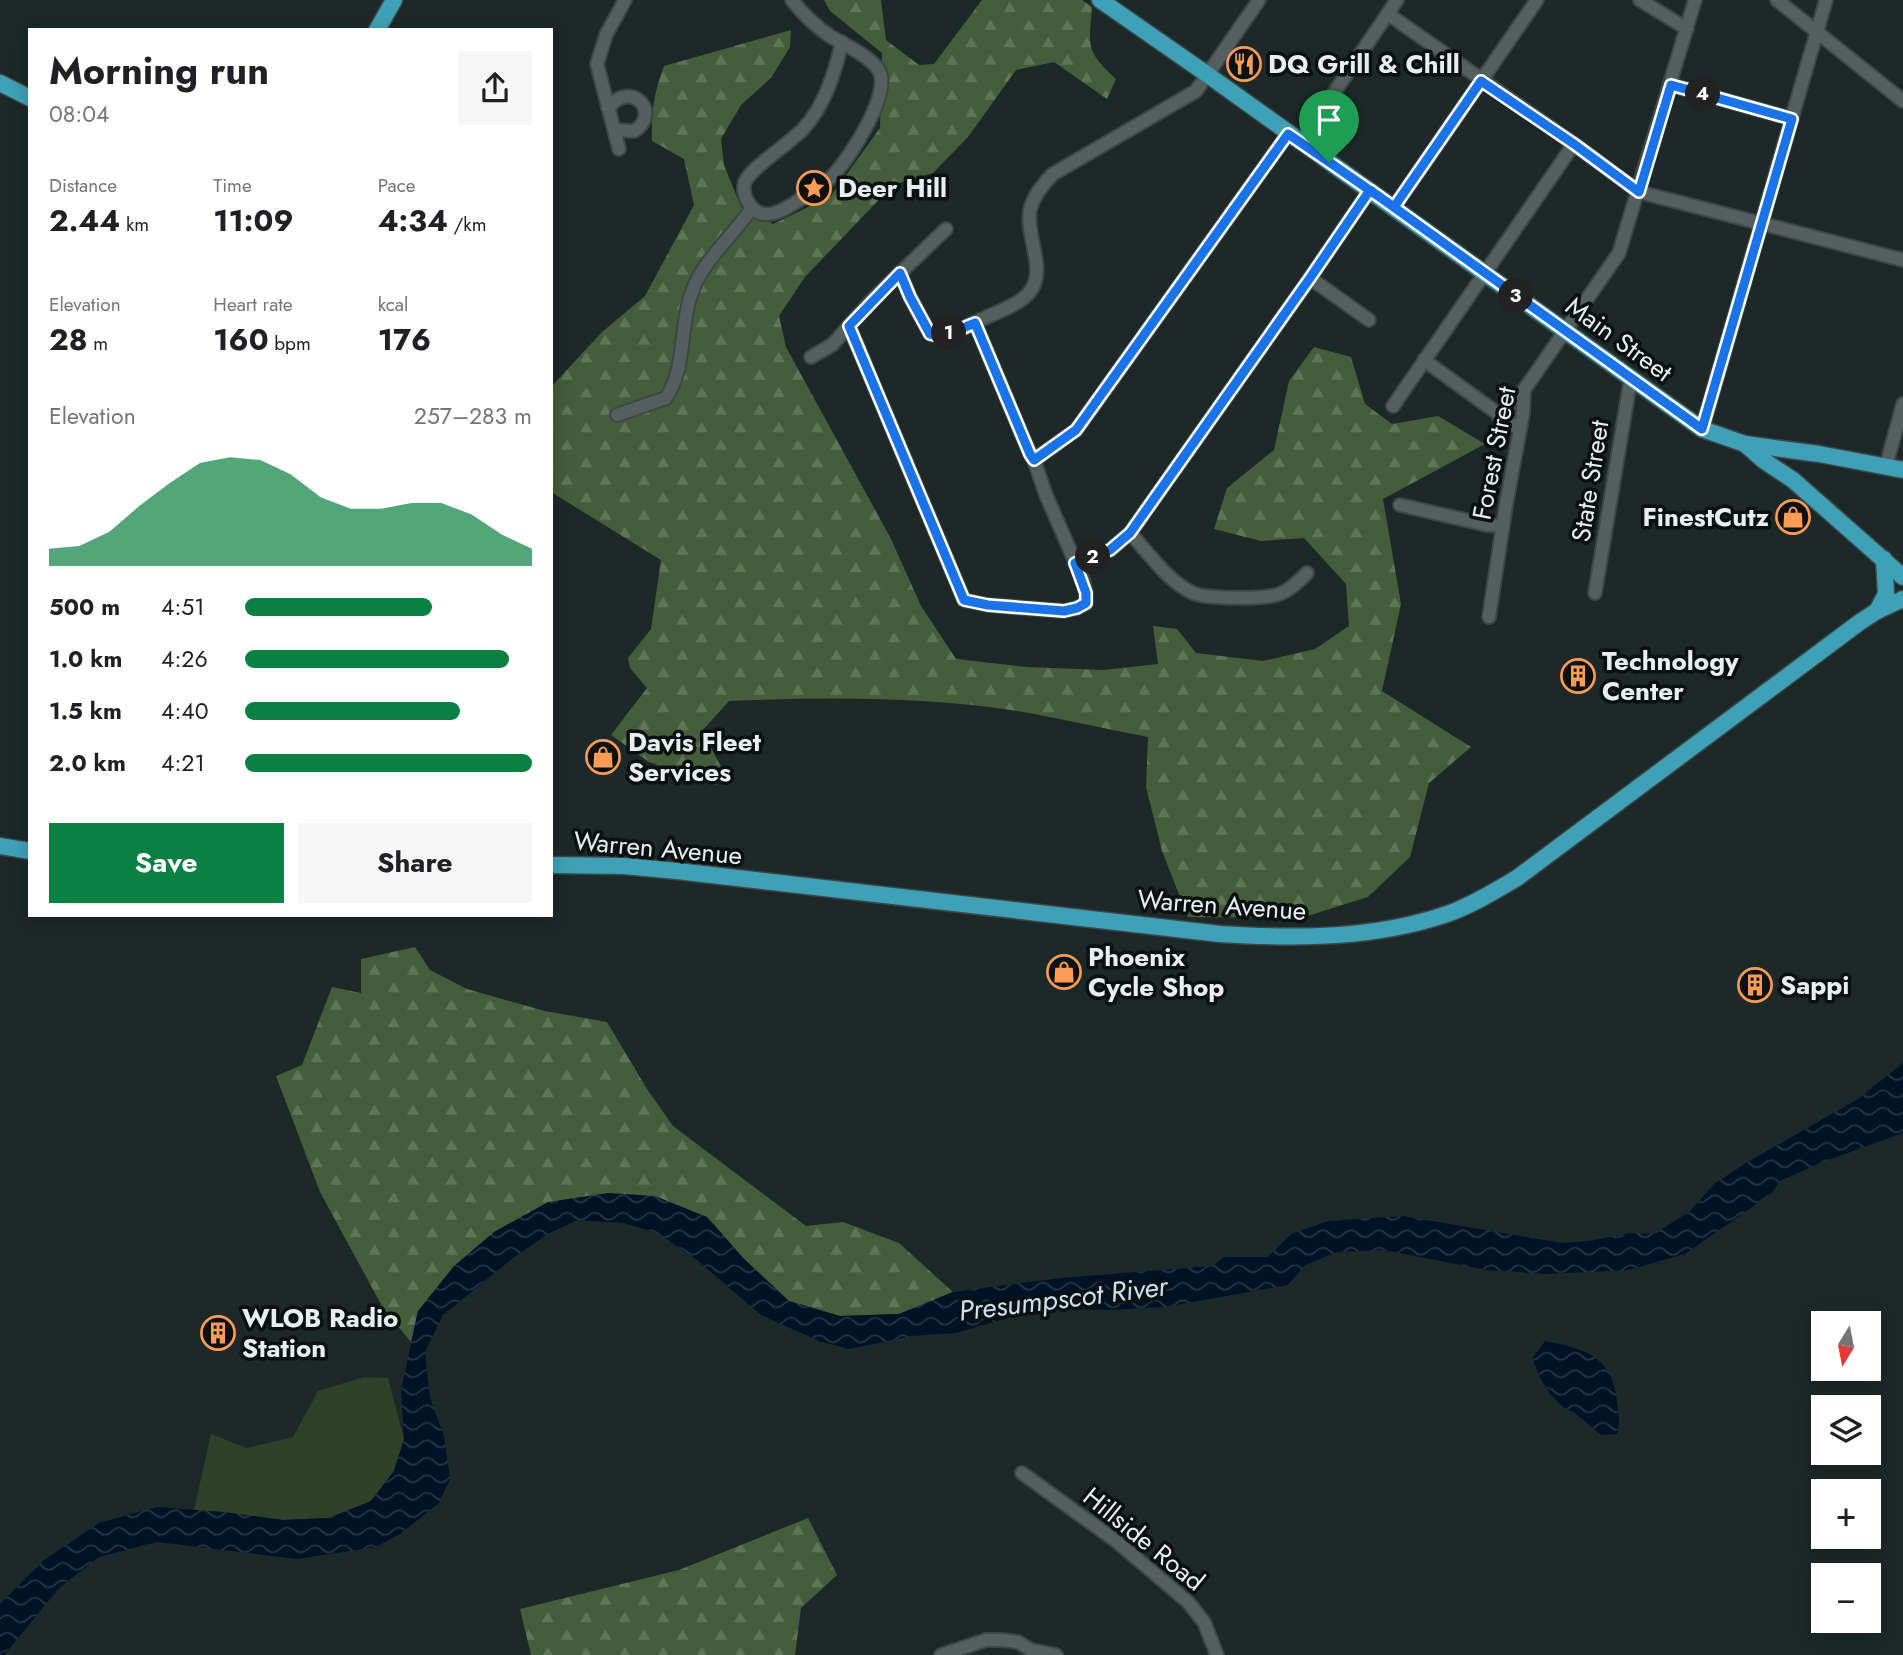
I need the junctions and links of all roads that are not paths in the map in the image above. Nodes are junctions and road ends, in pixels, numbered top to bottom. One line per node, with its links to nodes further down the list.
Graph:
1 (394, 0): 13 (main road)
2 (625, 0): 23 (street)
3 (792, 0): 16 (street)
4 (1100, 0): 17 (main road, Main Street)
5 (1259, 0): 17 (street)
6 (1397, 0): 12 (street)
7 (1537, 0): 18 (street)
8 (1640, 0): 14 (street)
9 (1695, 0): 14 (street, Forest Street)
10 (1777, 0): 15 (street)
11 (1826, 0): 15 (street)
12 (1388, 14): 18 (street); 26 (street)
13 (378, 28)
14 (1687, 29): 19 (street, Forest Street)
15 (1817, 33): 22 (street); 24 (street)
16 (842, 42): 32 (street); 32 (street)
17 (1208, 75): 26 (main road, Main Street); 40 (street)
18 (1481, 81): 27 (street); 31 (street)
19 (1671, 85): 24 (street); 30 (street, Forest Street)
20 (3, 87): 21 (main road)
21 (28, 97)
22 (1902, 97)
23 (608, 108): 25 (street); 25 (street)
24 (1792, 119): 33 (street)
25 (615, 130): 28 (street)
26 (1294, 138): 29 (main road, Main Street); 55 (street)
27 (1574, 144): 30 (street); 37 (street)
28 (619, 149)
29 (1370, 190): 31 (main road, Main Street); 38 (street)
30 (1639, 192): 33 (street); 42 (street, Forest Street)
31 (1394, 207): 37 (main road, Main Street)
32 (752, 208): 49 (street)
33 (1761, 224): 35 (street); 52 (street)
34 (946, 229): 36 (street)
35 (1903, 260)
36 (900, 273): 40 (street); 41 (street)
37 (1484, 273): 42 (main road, Main Street); 44 (street)
38 (1310, 278): 39 (street); 61 (street)
39 (1369, 320)
40 (975, 323): 55 (street)
41 (849, 326): 43 (street); 63 (street)
42 (1564, 330): 45 (main road, Main Street); 46 (street, Forest Street)
43 (811, 357)
44 (1424, 360): 48 (street); 50 (street)
45 (1631, 377): 52 (main road, Main Street); 66 (street, State Street)
46 (1524, 390): 50 (street); 51 (street, Forest Street)
47 (1903, 404): 56 (street)
48 (1393, 406)
49 (617, 415)
50 (1498, 415): 51 (street)
51 (1519, 429): 60 (street, Forest Street)
52 (1702, 429): 53 (main road, Main Street)
53 (1745, 444): 54 (main road, Main Street); 58 (main road)
54 (1819, 454): 56 (main road, Main Street); 58 (main road)
55 (1034, 460): 63 (street)
56 (1886, 466): 57 (main road, Main Street)
57 (1903, 470)
58 (1793, 480): 62 (main road)
59 (1400, 505): 60 (street)
60 (1503, 526): 69 (street, Forest Street)
61 (1130, 533): 63 (street); 64 (street)
62 (1884, 559): 65 (main road); 68 (main road)
63 (1075, 563)
64 (1307, 573)
65 (1903, 577)
66 (1595, 593)
67 (1903, 599): 68 (main road, Warren Avenue)
68 (1877, 611): 72 (main road, Warren Avenue)
69 (1489, 617)
70 (0, 846): 71 (main road)
71 (28, 851)
72 (553, 865)
73 (1022, 1473): 77 (street, Hillside Road)
74 (1030, 1653): 75 (street); 76 (street)
75 (940, 1655)
76 (1056, 1655)
77 (1217, 1655)

